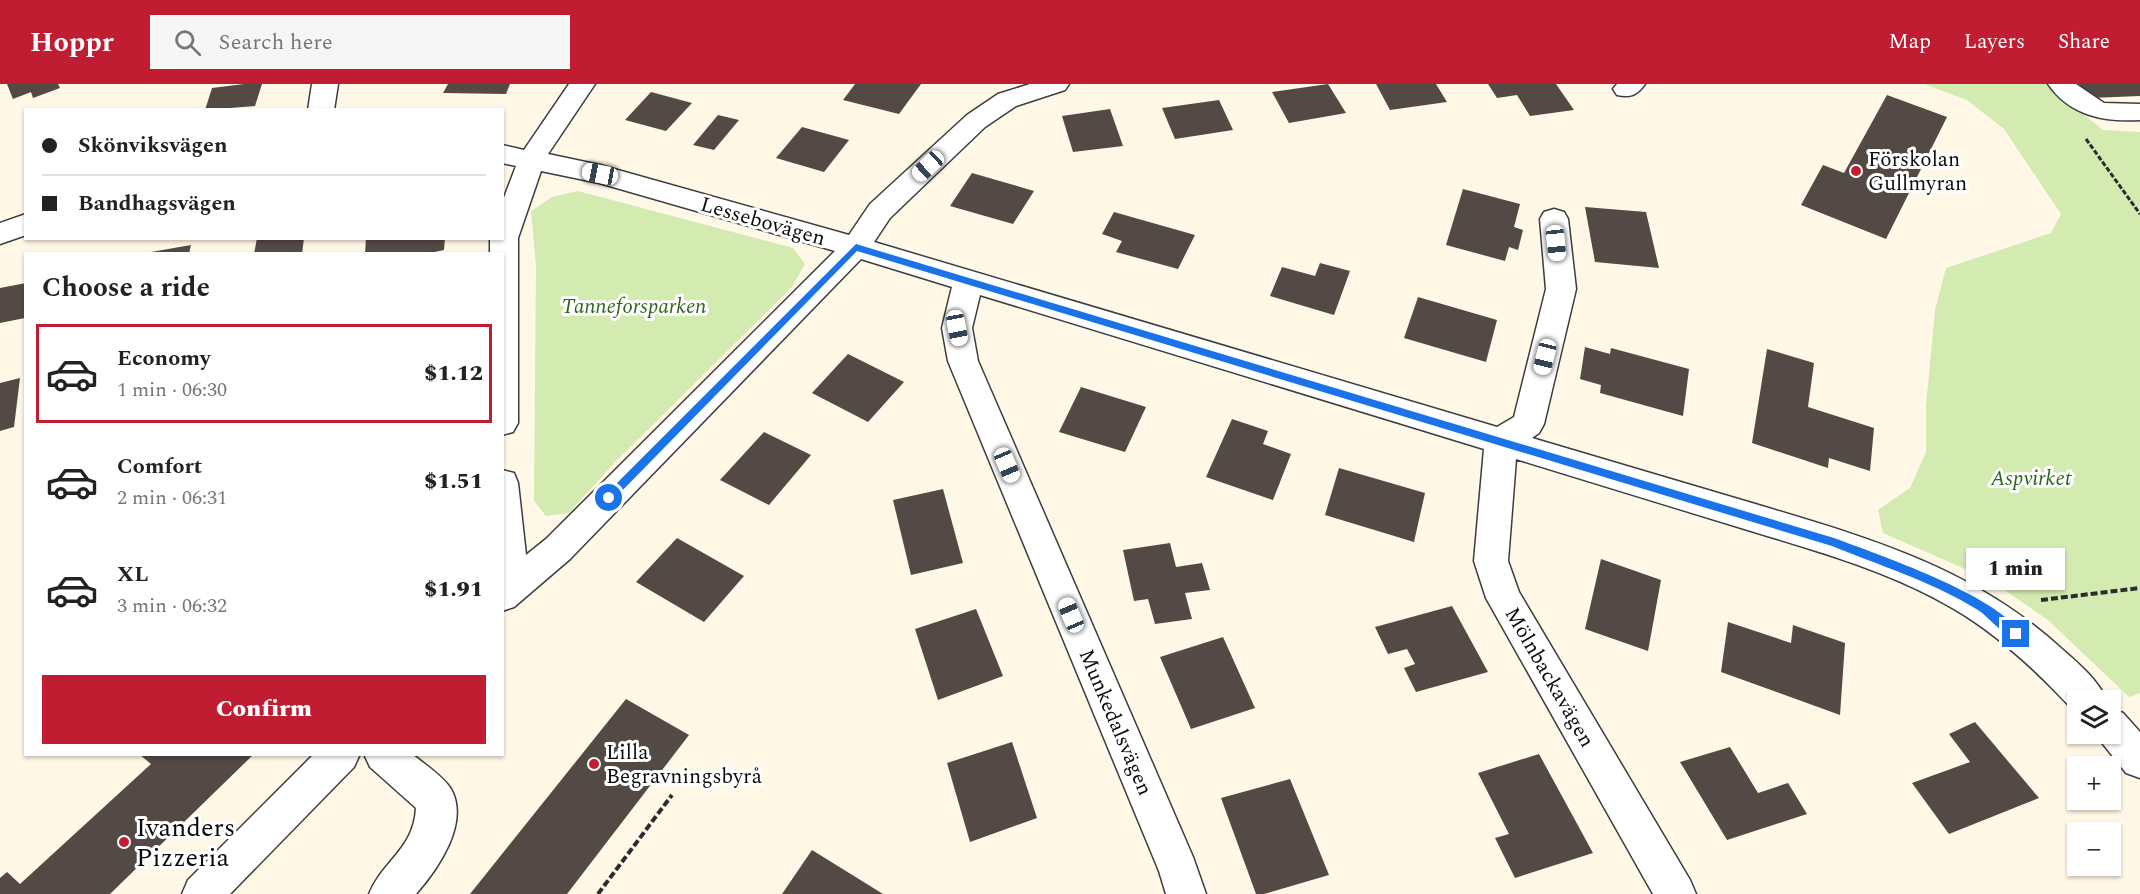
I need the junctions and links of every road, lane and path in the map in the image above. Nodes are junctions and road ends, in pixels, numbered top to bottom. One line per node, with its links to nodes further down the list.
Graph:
1 (325, 84): 5 (street)
2 (582, 84): 8 (street)
3 (1056, 84): 14 (street)
4 (2061, 84): 6 (street)
5 (321, 108)
6 (2140, 112)
7 (2081, 132): 9 (path)
8 (517, 157): 13 (street); 14 (street, Lessebovägen)
9 (2140, 214)
10 (1554, 219): 16 (street)
11 (24, 225): 12 (street)
12 (0, 234)
13 (504, 238)
14 (856, 247): 15 (street, Lessebovägen); 19 (street)
15 (968, 282): 16 (street, Lessebovägen); 30 (street, Munkedalsvägen)
16 (1501, 441): 20 (street, Lessebovägen); 31 (street, Mölnbackavägen)
17 (504, 527): 19 (street)
18 (2140, 588): 20 (path)
19 (507, 592)
20 (1984, 608): 21 (street, Lessebovägen)
21 (2079, 690)
22 (2121, 738): 25 (street)
23 (339, 756): 27 (street)
24 (385, 756): 28 (street)
25 (2140, 760)
26 (672, 795): 29 (path)
27 (202, 894)
28 (389, 894)
29 (598, 894)
30 (1186, 894)
31 (1676, 894)

